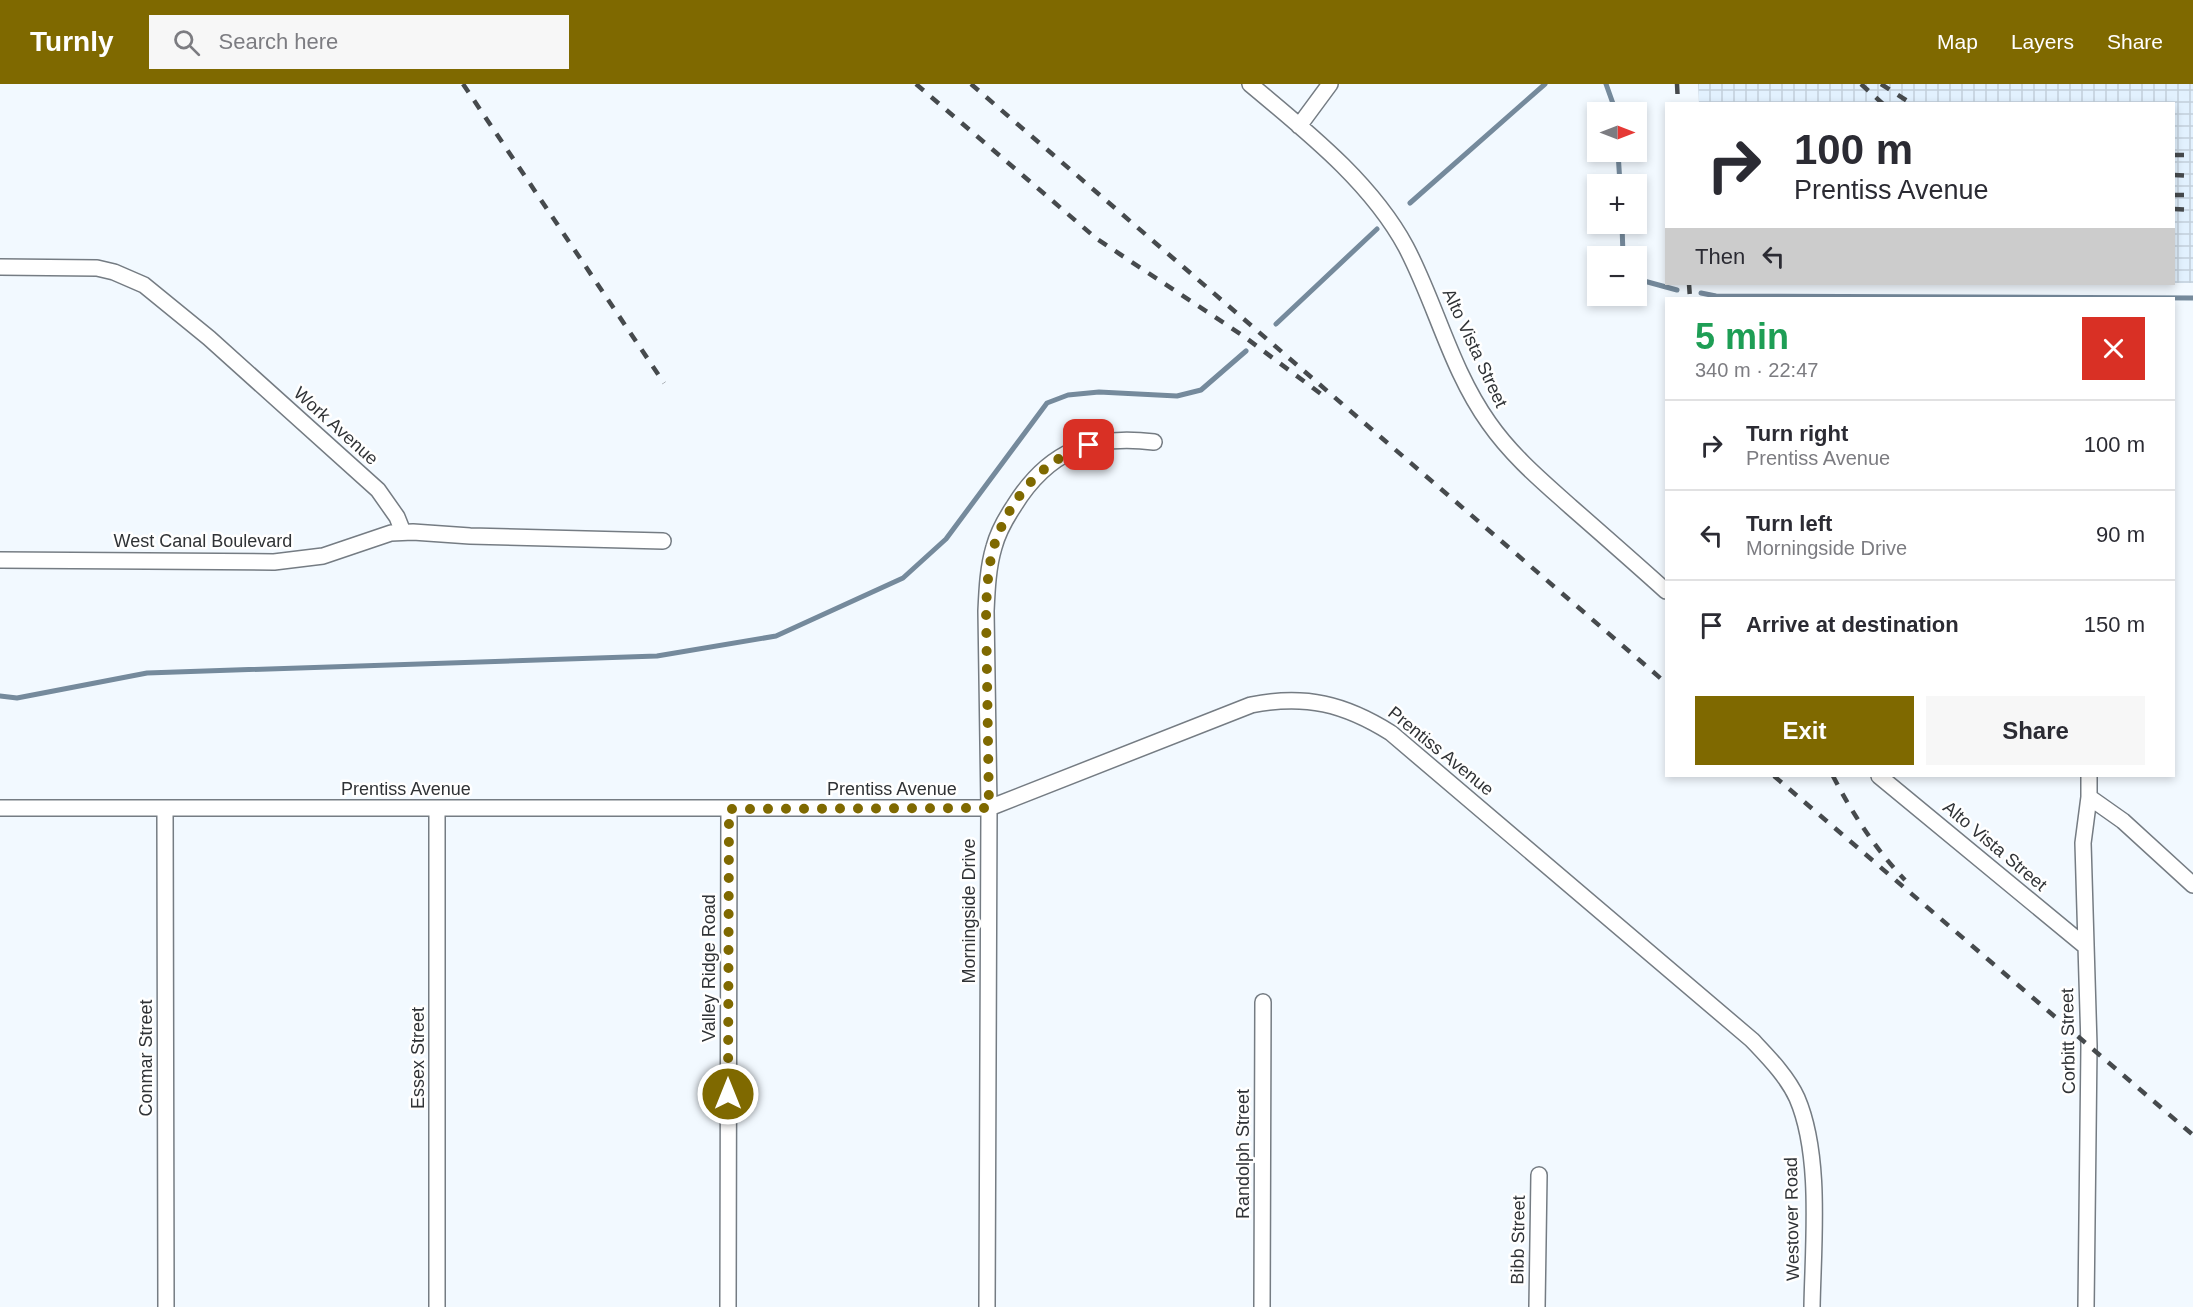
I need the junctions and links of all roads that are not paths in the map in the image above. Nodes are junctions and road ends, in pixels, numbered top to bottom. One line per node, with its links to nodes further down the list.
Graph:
1 (1250, 84): 3 (street, Alto Vista Street)
2 (1330, 84): 3 (street)
3 (1299, 126): 9 (street, Alto Vista Street)
4 (0, 267): 6 (street, Work Avenue)
5 (1154, 442): 14 (street, Morningside Drive)
6 (403, 532): 7 (street); 8 (street, West Canal Boulevard)
7 (663, 541)
8 (0, 560)
9 (1665, 590)
10 (1881, 777): 19 (street, Alto Vista Street)
11 (2089, 777): 12 (street, Corbitt Street)
12 (2089, 797): 18 (street); 19 (street, Corbitt Street)
13 (0, 808): 15 (street, Prentiss Avenue)
14 (989, 808): 17 (street, Prentiss Avenue); 21 (street, Prentiss Avenue); 26 (street, Morningside Drive)
15 (165, 809): 16 (street, Prentiss Avenue); 23 (street, Conmar Street)
16 (437, 809): 17 (street, Prentiss Avenue); 24 (street, Essex Street)
17 (729, 809): 25 (street, Valley Ridge Road)
18 (2193, 885)
19 (2085, 946): 30 (street, Corbitt Street)
20 (1263, 1002): 27 (street, Randolph Street)
21 (1796, 1097): 29 (street, Westover Road)
22 (1539, 1174): 28 (street, Bibb Street)
23 (166, 1307)
24 (437, 1307)
25 (728, 1307)
26 (987, 1307)
27 (1262, 1307)
28 (1536, 1307)
29 (1812, 1307)
30 (2086, 1307)

